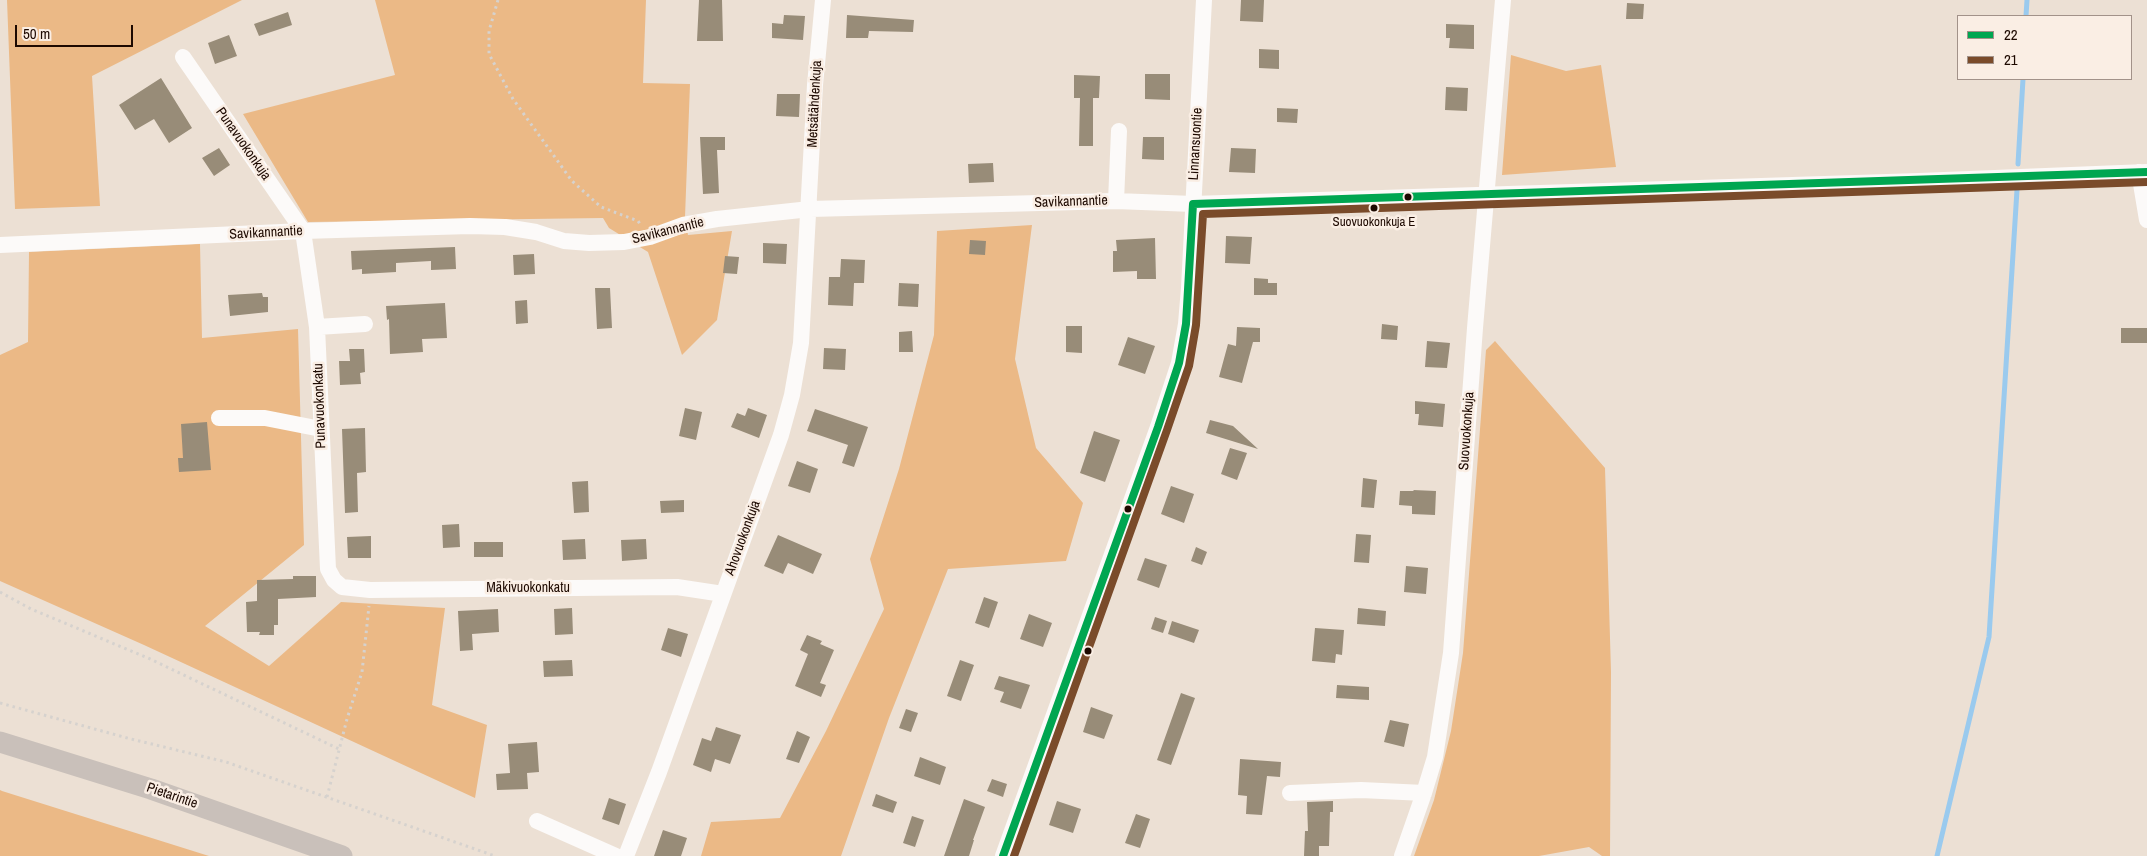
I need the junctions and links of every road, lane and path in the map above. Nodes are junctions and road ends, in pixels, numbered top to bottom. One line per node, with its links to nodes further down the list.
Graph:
1 (498, 0): 14 (path)
2 (823, 0): 11 (street, Metsätähdenkuja)
3 (1204, 0): 10 (street, Linnansuontie)
4 (1503, 0): 8 (street, Suovuokonkuja)
5 (183, 58): 13 (street, Punavuokonkuja)
6 (1119, 130): 9 (street)
7 (2143, 172): 8 (street, Savikannantie); 12 (street)
8 (1486, 195): 10 (street, Savikannantie); 28 (street, Suovuokonkuja)
9 (1116, 201): 10 (street, Savikannantie); 11 (street, Savikannantie)
10 (1193, 204): 35 (street, Linnansuontie)
11 (810, 209): 14 (street, Savikannantie); 23 (street, Ahovuokonkuja)
12 (2147, 220)
13 (303, 231): 14 (street, Savikannantie); 15 (street, Savikannantie); 17 (street, Punavuokonkatu)
14 (650, 236)
15 (0, 245)
16 (365, 324): 17 (street)
17 (317, 327): 19 (street, Punavuokonkatu)
18 (219, 418): 19 (street)
19 (321, 429): 20 (street, Punavuokonkatu)
20 (334, 580): 21 (street, Mäkivuokonkatu)
21 (370, 590): 23 (street, Mäkivuokonkatu); 26 (path)
22 (0, 592): 26 (path)
23 (723, 594): 34 (street, Ahovuokonkuja)
24 (0, 703): 29 (path)
25 (0, 742): 31 (main road, Pietarintie)
26 (339, 749): 29 (path)
27 (1290, 793): 28 (street)
28 (1424, 794): 36 (street, Suovuokonkuja)
29 (327, 797): 32 (path)
30 (537, 821): 33 (street)
31 (342, 856)
32 (495, 856)
33 (616, 856)
34 (626, 856)
35 (1003, 856)
36 (1402, 856)

